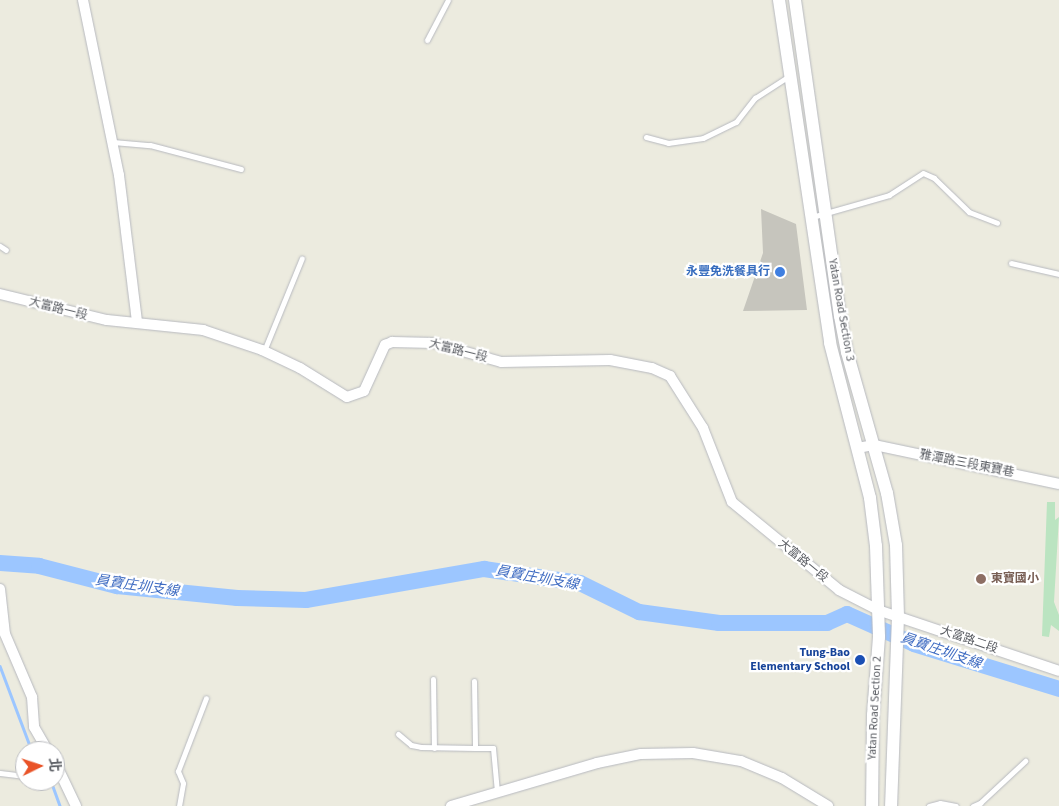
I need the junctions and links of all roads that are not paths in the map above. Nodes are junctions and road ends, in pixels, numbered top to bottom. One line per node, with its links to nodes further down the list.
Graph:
1 (83, 0): 8 (street)
2 (448, 0): 5 (lane)
3 (779, 0): 6 (street, Yatan Road Section 3)
4 (796, 0): 10 (street, Yatan Road Section 3)
5 (428, 40)
6 (790, 76): 7 (lane); 11 (street, Yatan Road Section 3)
7 (646, 137)
8 (113, 142): 9 (lane); 19 (street)
9 (241, 169)
10 (825, 216): 11 (lane); 12 (lane); 21 (street, Yatan Road Section 3)
11 (809, 217): 22 (street, Yatan Road Section 3)
12 (997, 224)
13 (0, 246): 14 (lane)
14 (6, 250)
15 (302, 258): 20 (lane)
16 (1011, 263): 17 (lane)
17 (1059, 274)
18 (0, 294): 19 (street, 大富路一段)
19 (137, 322): 20 (street, 大富路一段)
20 (264, 351): 27 (street, 大富路一段)
21 (874, 445): 22 (street); 23 (street, 雅潭路三段東寶巷); 24 (street, Yatan Road Section 3)
22 (858, 448): 25 (street, Yatan Road Section 3)
23 (1059, 484)
24 (896, 545): 25 (street); 28 (street, Yatan Road Section 3)
25 (876, 546): 27 (street, Yatan Road Section 3)
26 (0, 589): 34 (street)
27 (878, 610): 28 (street, 大富路二段); 46 (street, Yatan Road Section 2)
28 (898, 616): 29 (street, 大富路二段); 47 (street, Yatan Road Section 2)
29 (1059, 671)
30 (432, 679): 35 (lane)
31 (474, 681): 36 (lane)
32 (206, 698): 43 (lane)
33 (398, 734): 35 (lane)
34 (42, 741)
35 (434, 748): 36 (lane)
36 (475, 748): 41 (lane)
37 (1024, 761): 50 (lane)
38 (0, 773): 39 (lane)
39 (15, 775)
40 (65, 784): 42 (street)
41 (497, 792): 44 (street); 45 (street)
42 (76, 806)
43 (180, 806)
44 (451, 806)
45 (828, 806)
46 (872, 806)
47 (891, 806)
48 (929, 806): 49 (lane)
49 (956, 806)
50 (974, 806)

